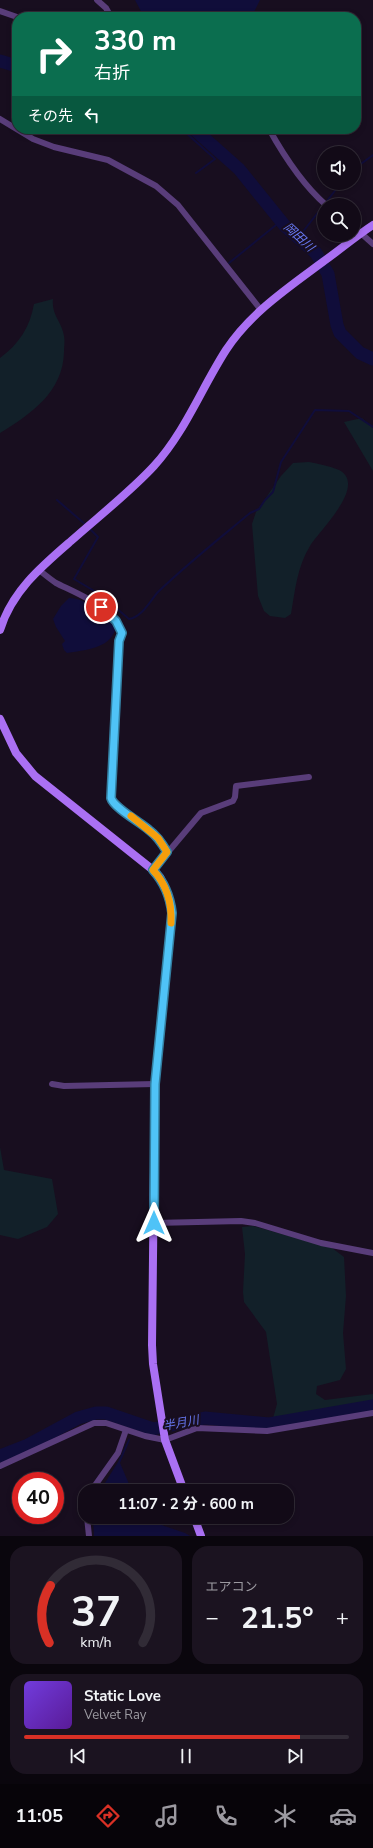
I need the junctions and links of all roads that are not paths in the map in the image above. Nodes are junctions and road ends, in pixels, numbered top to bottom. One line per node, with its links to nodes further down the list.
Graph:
1 (97, 0): 3 (street)
2 (0, 11): 4 (street)
3 (107, 12)
4 (12, 15)
5 (0, 119): 6 (street)
6 (12, 126)
7 (25, 134): 13 (street)
8 (272, 134): 9 (street)
9 (319, 198)
10 (373, 225): 11 (street)
11 (362, 232): 12 (street); 13 (street)
12 (373, 244)
13 (261, 310): 14 (street)
14 (39, 570): 15 (street); 18 (street)
15 (0, 630)
16 (0, 719): 19 (street)
17 (309, 776): 18 (street)
18 (167, 852): 19 (street)
19 (153, 870): 21 (street)
20 (52, 1084): 21 (street)
21 (155, 1084): 22 (street)
22 (154, 1223): 23 (street); 26 (street)
23 (373, 1253)
24 (373, 1413): 26 (street)
25 (126, 1430): 26 (street); 27 (street); 28 (street)
26 (165, 1437): 29 (street)
27 (0, 1466)
28 (96, 1484)
29 (182, 1484)
30 (87, 1524): 32 (street)
31 (197, 1524): 33 (street)
32 (89, 1536)
33 (201, 1536)

